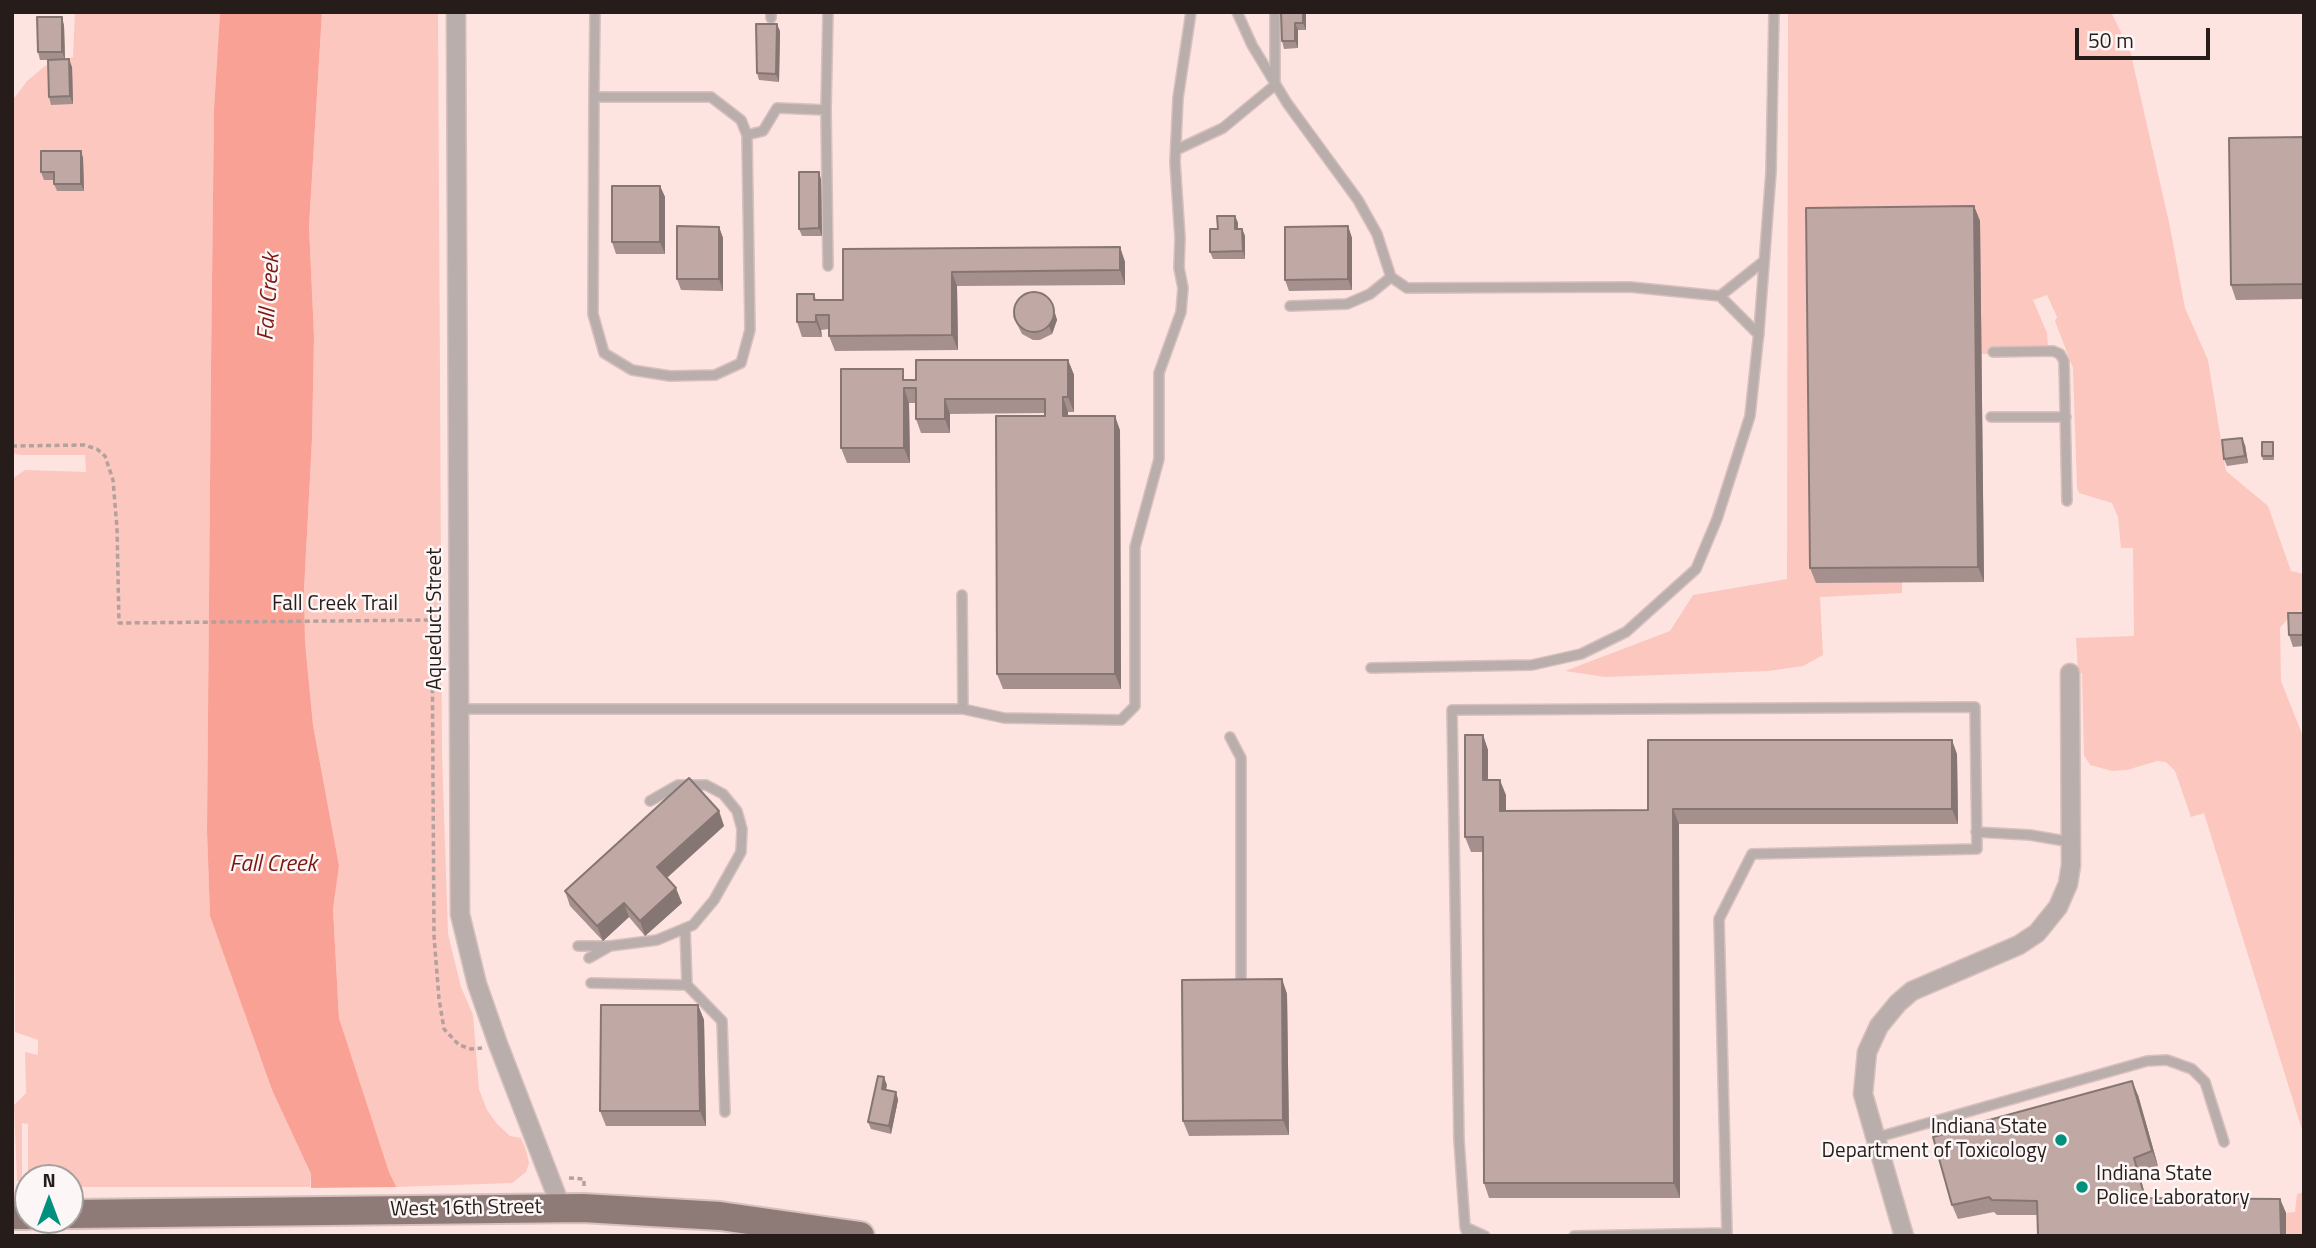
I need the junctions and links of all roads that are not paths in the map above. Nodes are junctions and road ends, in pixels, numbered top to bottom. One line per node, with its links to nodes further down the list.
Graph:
1 (456, 12): 26 (street, Aqueduct Street)
2 (594, 12): 9 (lane)
3 (828, 12): 10 (lane)
4 (1191, 12): 12 (lane)
5 (1237, 12): 8 (lane)
6 (1275, 12): 8 (lane)
7 (1774, 12): 13 (lane)
8 (1275, 85): 12 (lane); 15 (lane)
9 (594, 97): 11 (lane); 11 (lane)
10 (826, 110): 11 (lane); 14 (lane)
11 (747, 135)
12 (1176, 150): 27 (lane)
13 (1764, 261): 16 (lane); 18 (lane)
14 (828, 266)
15 (1391, 277): 16 (lane); 17 (lane)
16 (1720, 296): 18 (lane)
17 (1290, 306)
18 (1759, 335): 24 (lane)
19 (1993, 352): 21 (lane)
20 (1991, 417): 21 (lane)
21 (2066, 417): 22 (lane)
22 (2067, 501)
23 (962, 595): 27 (lane)
24 (1371, 668)
25 (2070, 673): 31 (street)
26 (459, 709): 27 (lane); 42 (street, Aqueduct Street)
27 (963, 709)
28 (1230, 737): 38 (lane)
29 (650, 801): 32 (lane)
30 (1976, 832): 31 (lane); 44 (lane); 47 (lane)
31 (2071, 842): 40 (street)
32 (685, 929): 34 (lane); 37 (lane)
33 (578, 946): 34 (lane)
34 (610, 946): 35 (lane)
35 (589, 958)
36 (591, 983): 37 (lane)
37 (687, 985): 39 (lane)
38 (1241, 988)
39 (725, 1112)
40 (1875, 1138): 41 (lane); 48 (street)
41 (2224, 1142)
42 (561, 1207): 43 (main road, West 16th Street); 45 (main road, West 16th Street)
43 (84, 1214)
44 (1467, 1231): 46 (lane)
45 (860, 1236)
46 (1485, 1236)
47 (1574, 1236)
48 (1904, 1236)

